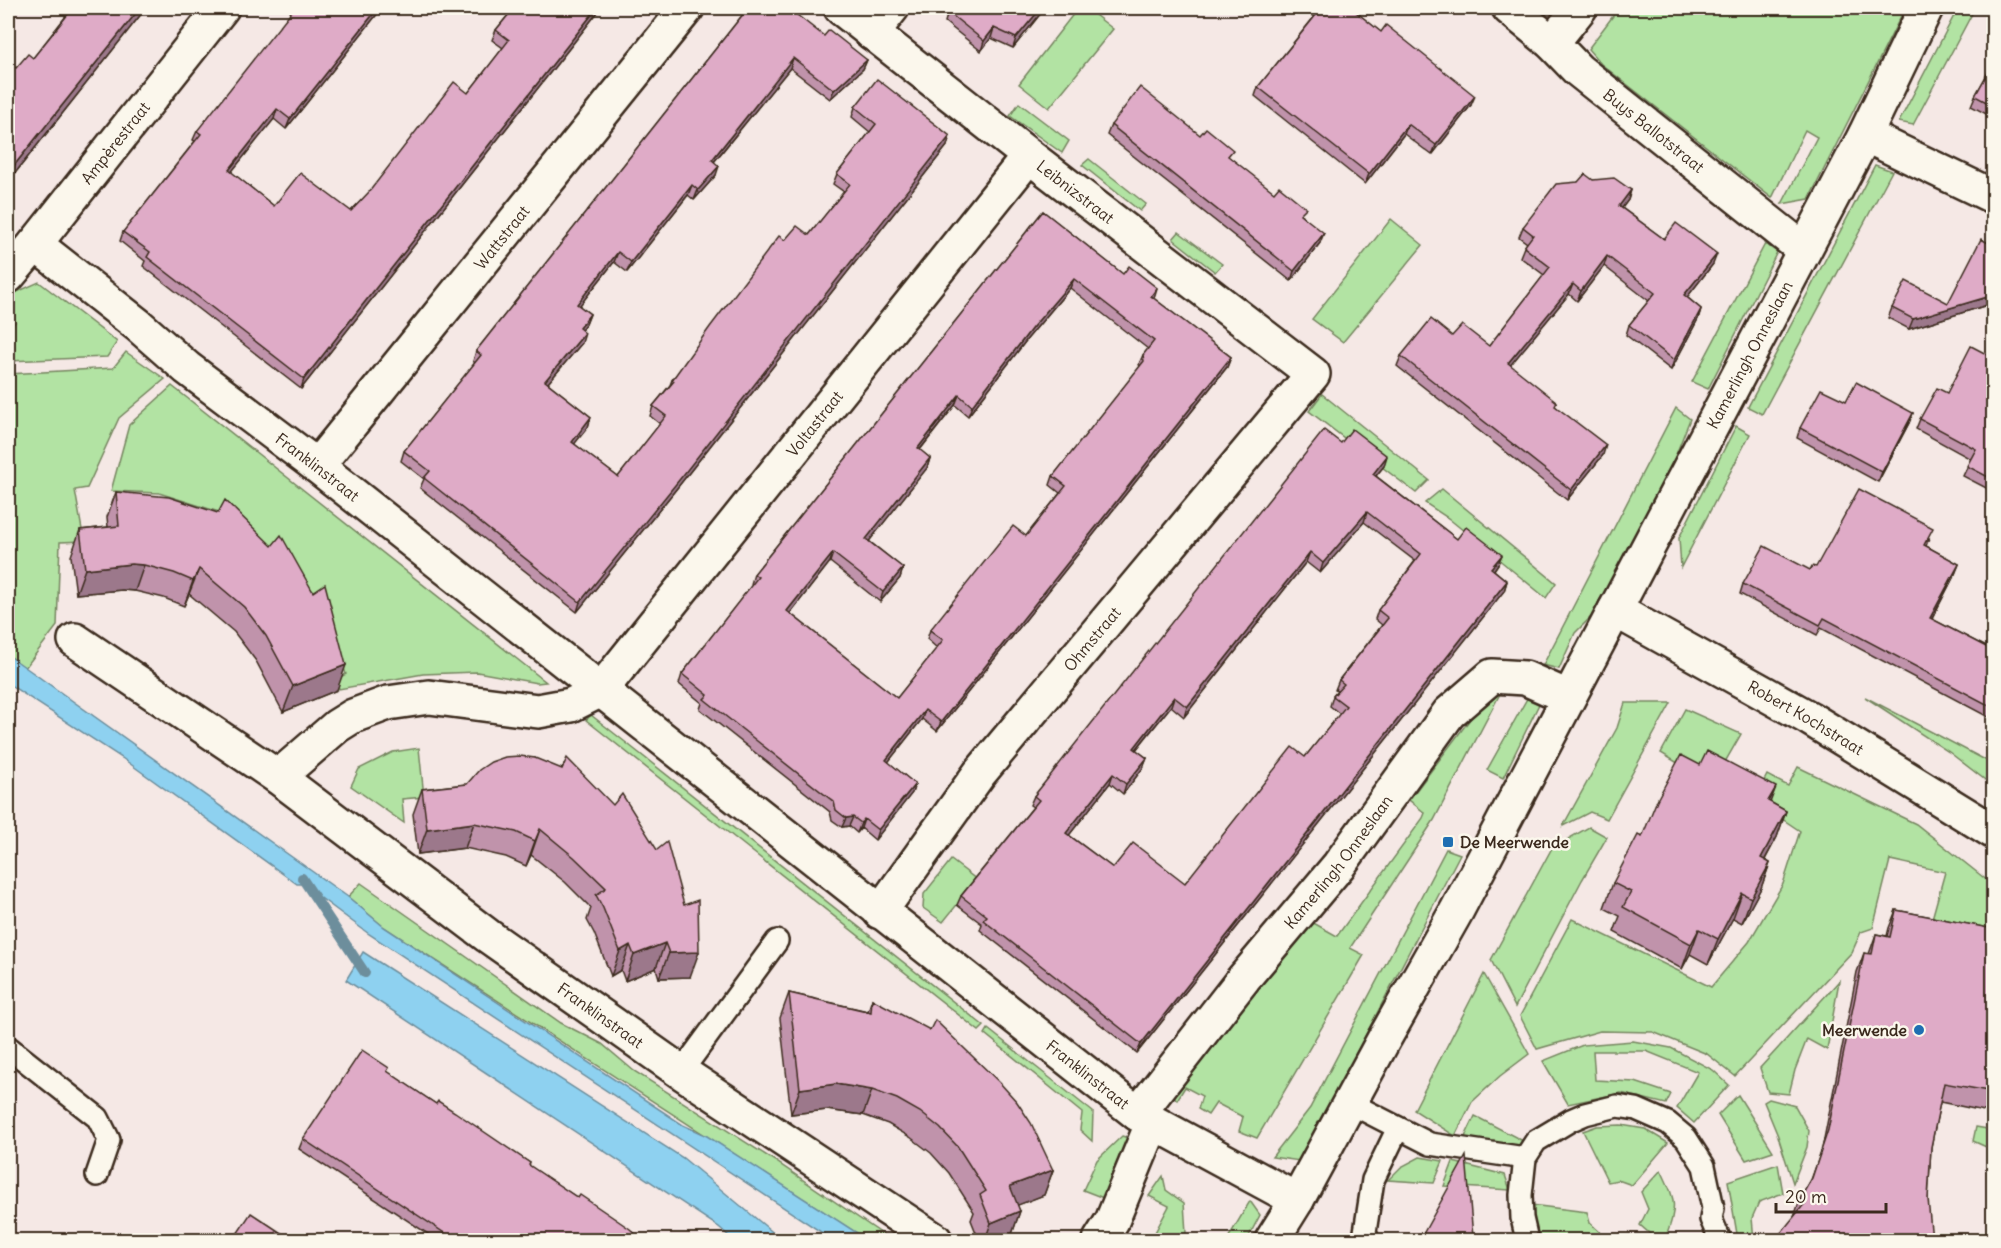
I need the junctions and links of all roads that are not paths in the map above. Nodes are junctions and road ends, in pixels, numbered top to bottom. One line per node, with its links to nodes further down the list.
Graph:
1 (222, 8): 13 (street, Ampèrestraat)
2 (687, 8): 17 (street, Wattstraat)
3 (841, 8): 8 (street, Leibnizstraat)
4 (892, 8): 8 (street)
5 (1509, 8): 9 (street, Buys Ballotstraat)
6 (1580, 8): 9 (street)
7 (1926, 8): 10 (street, Kamerlingh Onneslaan)
8 (872, 33): 11 (street, Leibnizstraat)
9 (1552, 43): 14 (street, Buys Ballotstraat)
10 (1865, 135): 12 (street); 14 (street, Kamerlingh Onneslaan)
11 (1029, 156): 16 (street, Leibnizstraat); 20 (street, Voltastraat)
12 (1994, 197)
13 (35, 244): 15 (street, Ampèrestraat); 17 (street, Franklinstraat)
14 (1804, 250): 18 (street, Kamerlingh Onneslaan)
15 (8, 276)
16 (1313, 374): 24 (street, Ohmstraat)
17 (317, 466): 20 (street, Franklinstraat)
18 (1615, 610): 21 (street, Kamerlingh Onneslaan); 23 (street, Robert Kochstraat)
19 (75, 640): 22 (street, Franklinstraat)
20 (601, 690): 22 (street); 24 (street, Franklinstraat)
21 (1568, 697): 28 (street, Kamerlingh Onneslaan); 29 (street, Kamerlingh Onneslaan)
22 (278, 777): 27 (street, Franklinstraat)
23 (1994, 832)
24 (880, 912): 29 (street, Franklinstraat)
25 (777, 942): 27 (lane)
26 (8, 1047): 32 (lane)
27 (681, 1072): 35 (street, Franklinstraat)
28 (1350, 1103): 30 (lane); 33 (street, Kamerlingh Onneslaan)
29 (1145, 1119): 33 (street, Franklinstraat); 36 (street)
30 (1398, 1128): 31 (lane); 38 (lane)
31 (1525, 1158): 34 (lane); 39 (lane)
32 (97, 1175)
33 (1297, 1200): 37 (street, Kamerlingh Onneslaan)
34 (1711, 1219): 40 (lane); 41 (lane)
35 (935, 1240)
36 (1100, 1240)
37 (1272, 1240)
38 (1368, 1240)
39 (1527, 1240)
40 (1706, 1240)
41 (1720, 1240)

